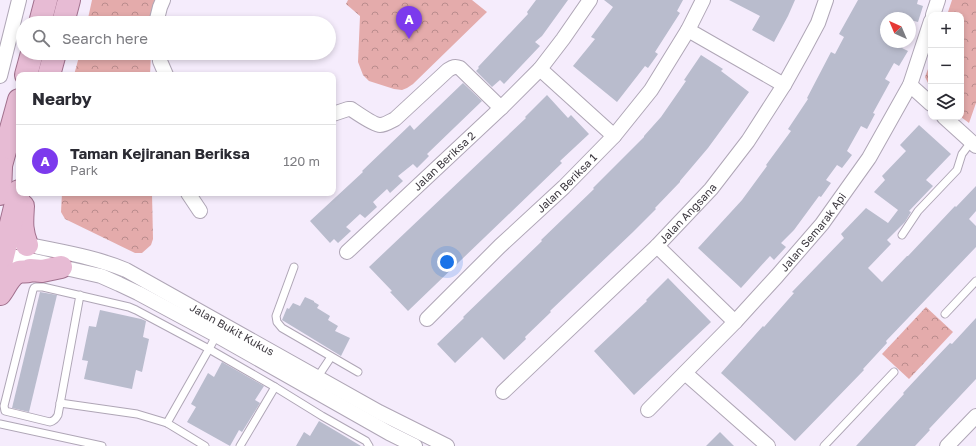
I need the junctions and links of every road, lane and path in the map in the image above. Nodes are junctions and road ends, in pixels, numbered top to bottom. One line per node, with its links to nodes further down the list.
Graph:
1 (19, 0): 22 (street)
2 (46, 0): 10 (main road)
3 (69, 0): 11 (main road)
4 (163, 0): 12 (street)
5 (590, 0): 18 (street, Jalan Beriksa 2)
6 (703, 0): 13 (street, Jalan Beriksa 1)
7 (826, 0): 23 (street, Jalan Angsana)
8 (938, 0): 9 (street)
9 (934, 12)
10 (42, 16)
11 (65, 16)
12 (158, 16)
13 (688, 30): 23 (street); 30 (street, Jalan Beriksa 1)
14 (928, 31): 24 (street, Jalan Semarak Api)
15 (30, 60): 19 (main road)
16 (53, 60): 20 (main road)
17 (160, 60): 21 (street)
18 (540, 68): 26 (street, Jalan Beriksa 2); 30 (street)
19 (27, 72)
20 (50, 72)
21 (165, 72)
22 (0, 76)
23 (784, 85): 40 (street, Jalan Angsana)
24 (910, 85): 25 (street); 50 (street, Jalan Semarak Api)
25 (928, 101)
26 (501, 108): 28 (street); 42 (street, Jalan Beriksa 2)
27 (16, 111): 32 (main road)
28 (336, 113)
29 (947, 120): 31 (street)
30 (614, 136): 49 (street, Jalan Beriksa 1)
31 (974, 144): 38 (lane)
32 (1, 168): 33 (main road)
33 (0, 194)
34 (19, 196): 41 (main road)
35 (21, 196): 39 (main road)
36 (190, 196): 37 (street)
37 (200, 211)
38 (902, 235)
39 (27, 245): 41 (street, Jalan Bukit Kukus); 51 (street, Jalan Bukit Kukus)
40 (657, 246): 50 (street); 59 (street, Jalan Angsana)
41 (2, 249): 43 (street, Jalan Bukit Kukus)
42 (348, 252)
43 (61, 267): 46 (main road); 51 (street, Jalan Bukit Kukus)
44 (294, 267): 53 (lane)
45 (976, 281): 48 (lane)
46 (0, 294)
47 (80, 295): 52 (lane); 60 (lane); 60 (lane)
48 (945, 314)
49 (427, 319)
50 (735, 322): 56 (street, Jalan Semarak Api)
51 (219, 330): 52 (lane); 57 (street, Jalan Bukit Kukus)
52 (209, 349): 58 (lane); 63 (lane)
53 (331, 357): 54 (lane); 57 (lane)
54 (358, 372)
55 (894, 372): 72 (lane)
56 (685, 374): 61 (street, Jalan Semarak Api); 71 (street)
57 (314, 383): 69 (street, Jalan Bukit Kukus); 70 (street, Jalan Bukit Kukus)
58 (275, 387): 67 (lane); 68 (lane)
59 (503, 392)
60 (60, 403): 63 (lane)
61 (648, 410)
62 (976, 416): 73 (street)
63 (167, 423): 66 (lane)
64 (0, 426): 65 (lane)
65 (102, 446)
66 (205, 446)
67 (240, 446)
68 (369, 446)
69 (415, 446)
70 (448, 446)
71 (768, 446)
72 (824, 446)
73 (948, 446)

